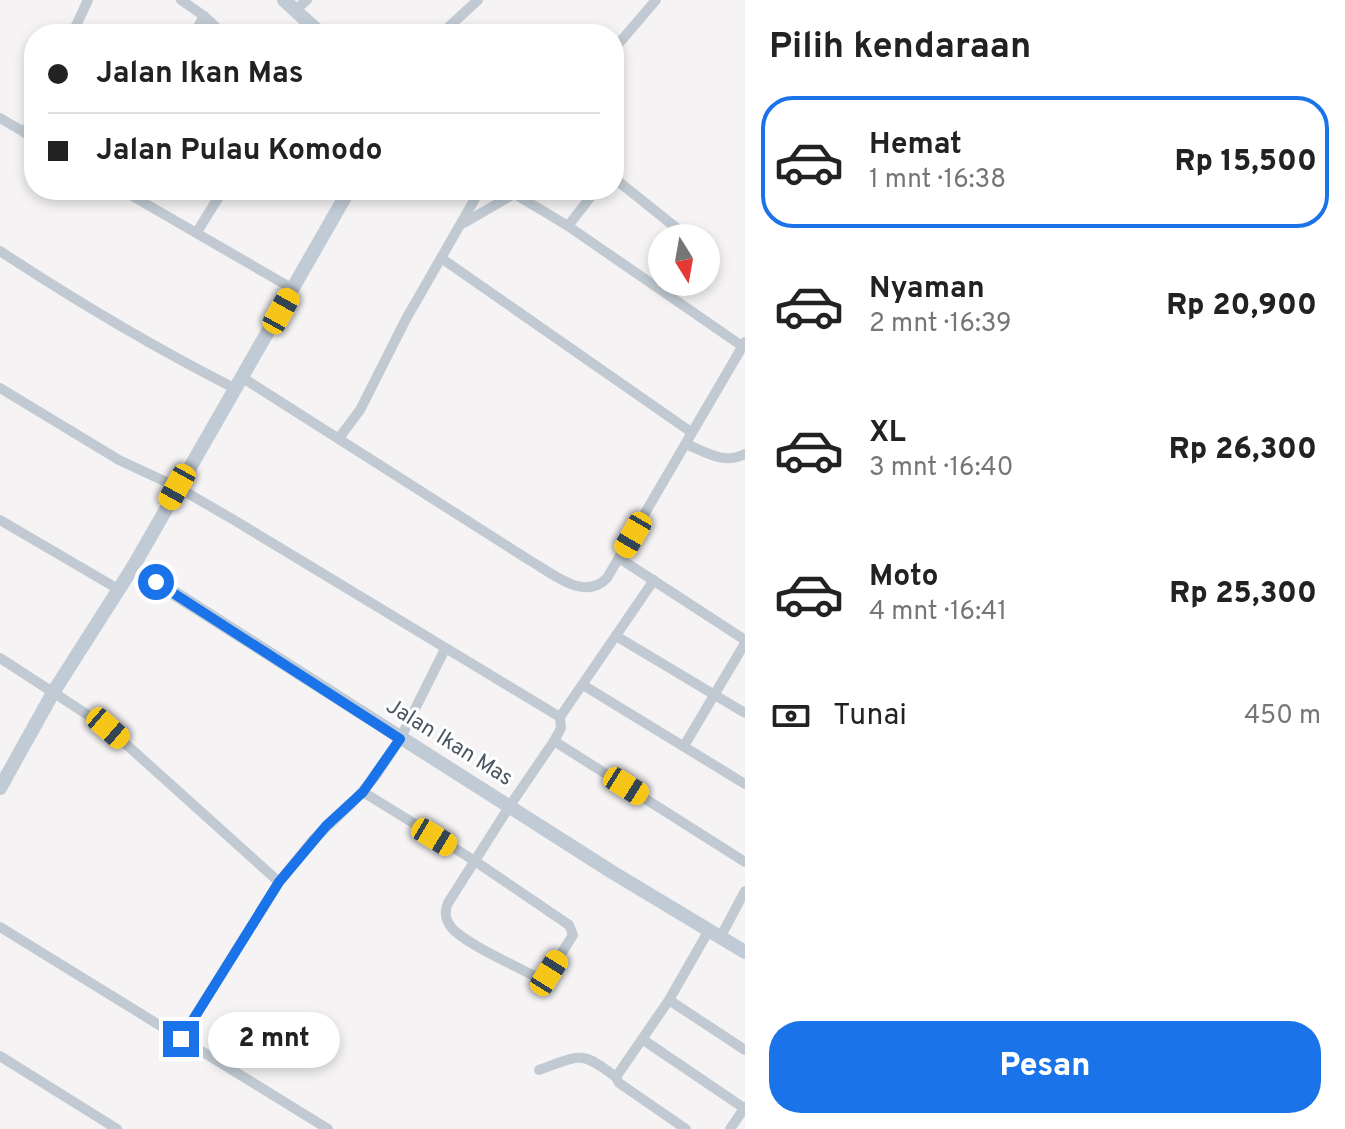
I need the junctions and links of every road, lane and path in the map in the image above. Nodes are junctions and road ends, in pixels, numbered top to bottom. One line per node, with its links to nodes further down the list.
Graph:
1 (88, 0): 7 (street)
2 (181, 0): 6 (street)
3 (478, 0): 11 (street)
4 (656, 0): 12 (street)
5 (295, 3): 10 (street)
6 (204, 16): 8 (street); 9 (street)
7 (77, 24)
8 (200, 24)
9 (212, 24)
10 (313, 24)
11 (452, 24)
12 (624, 37)
13 (0, 118): 14 (street)
14 (24, 132)
15 (624, 186): 24 (street)
16 (140, 200): 26 (street)
17 (217, 200): 26 (street)
18 (343, 200): 30 (street)
19 (475, 200): 23 (street)
20 (499, 200): 23 (street)
21 (524, 200): 25 (street)
22 (588, 200): 25 (street)
23 (462, 224): 28 (street)
24 (672, 224)
25 (568, 226): 29 (street)
26 (197, 232): 30 (street)
27 (0, 251): 33 (street)
28 (441, 258): 35 (street); 36 (street)
29 (648, 276)
30 (293, 289): 33 (street)
31 (677, 296): 32 (street)
32 (744, 344): 35 (street)
33 (240, 383): 36 (street); 39 (street)
34 (0, 388): 39 (street)
35 (691, 432): 37 (street)
36 (339, 438): 41 (street)
37 (686, 444): 38 (street); 41 (street)
38 (745, 454)
39 (177, 487): 42 (street); 47 (street)
40 (0, 520): 44 (street)
41 (619, 558): 43 (street)
42 (133, 567): 44 (street); 54 (street, Jalan Ikan Mas)
43 (654, 580): 45 (street); 46 (street)
44 (118, 589): 50 (street)
45 (616, 636): 49 (street); 51 (street)
46 (745, 641): 51 (street)
47 (445, 649): 53 (street); 54 (street)
48 (0, 658): 50 (street)
49 (583, 685): 53 (street); 56 (street)
50 (54, 691): 58 (street); 63 (street)
51 (716, 696): 52 (street); 56 (street)
52 (745, 713)
53 (560, 717): 55 (street)
54 (400, 739): 59 (street); 60 (street, Jalan Ikan Mas)
55 (554, 741): 60 (street); 62 (street)
56 (684, 746): 57 (street)
57 (745, 784)
58 (0, 788)
59 (363, 792): 61 (street); 63 (street)
60 (509, 807): 61 (street); 66 (street, Jalan Ikan Mas)
61 (475, 861): 61 (street)
62 (745, 862)
63 (279, 882): 69 (street)
64 (745, 891): 66 (street)
65 (0, 927): 69 (street)
66 (715, 933): 67 (street, Jalan Ikan Mas); 68 (street)
67 (745, 952)
68 (669, 1000): 70 (street); 71 (street)
69 (181, 1039): 77 (street)
70 (642, 1039): 74 (street); 75 (street)
71 (745, 1050)
72 (0, 1056): 76 (street)
73 (539, 1070): 74 (street)
74 (616, 1077): 78 (street)
75 (744, 1107): 79 (street)
76 (117, 1129)
77 (328, 1129)
78 (686, 1129)
79 (730, 1129)

